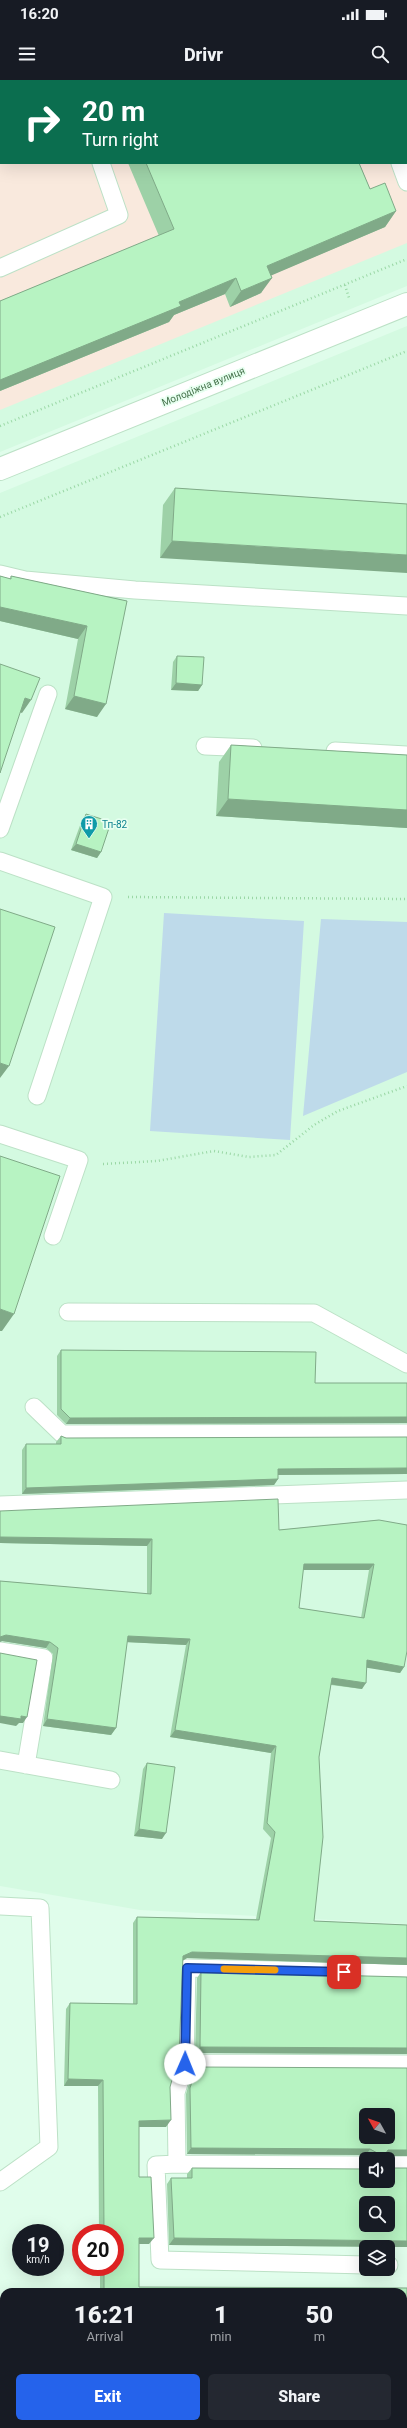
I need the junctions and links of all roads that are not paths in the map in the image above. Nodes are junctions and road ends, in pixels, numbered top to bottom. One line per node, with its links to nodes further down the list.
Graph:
1 (101, 164): 4 (lane)
2 (400, 164): 3 (lane)
3 (407, 182)
4 (0, 268)
5 (407, 304): 6 (street, Молодіжна вулиця)
6 (0, 469)
7 (0, 574): 8 (lane)
8 (407, 606)
9 (48, 694): 14 (lane)
10 (205, 746): 11 (lane)
11 (267, 748)
12 (322, 751): 13 (lane)
13 (407, 755)
14 (0, 829)
15 (0, 861): 16 (lane)
16 (37, 1096)
17 (0, 1134): 18 (lane)
18 (53, 1236)
19 (68, 1312): 20 (lane)
20 (407, 1364)
21 (34, 1407): 22 (lane)
22 (407, 1433)
23 (407, 1490): 24 (lane)
24 (0, 1505)
25 (0, 1651): 27 (lane)
26 (0, 1760): 27 (lane)
27 (26, 1765): 28 (lane)
28 (111, 1780)
29 (0, 1906): 37 (lane)
30 (407, 1973): 31 (lane)
31 (185, 2064): 32 (lane); 33 (lane)
32 (407, 2064)
33 (177, 2164): 34 (lane); 38 (lane)
34 (359, 2165)
35 (395, 2165): 36 (lane)
36 (407, 2165)
37 (0, 2182)
38 (359, 2265)

